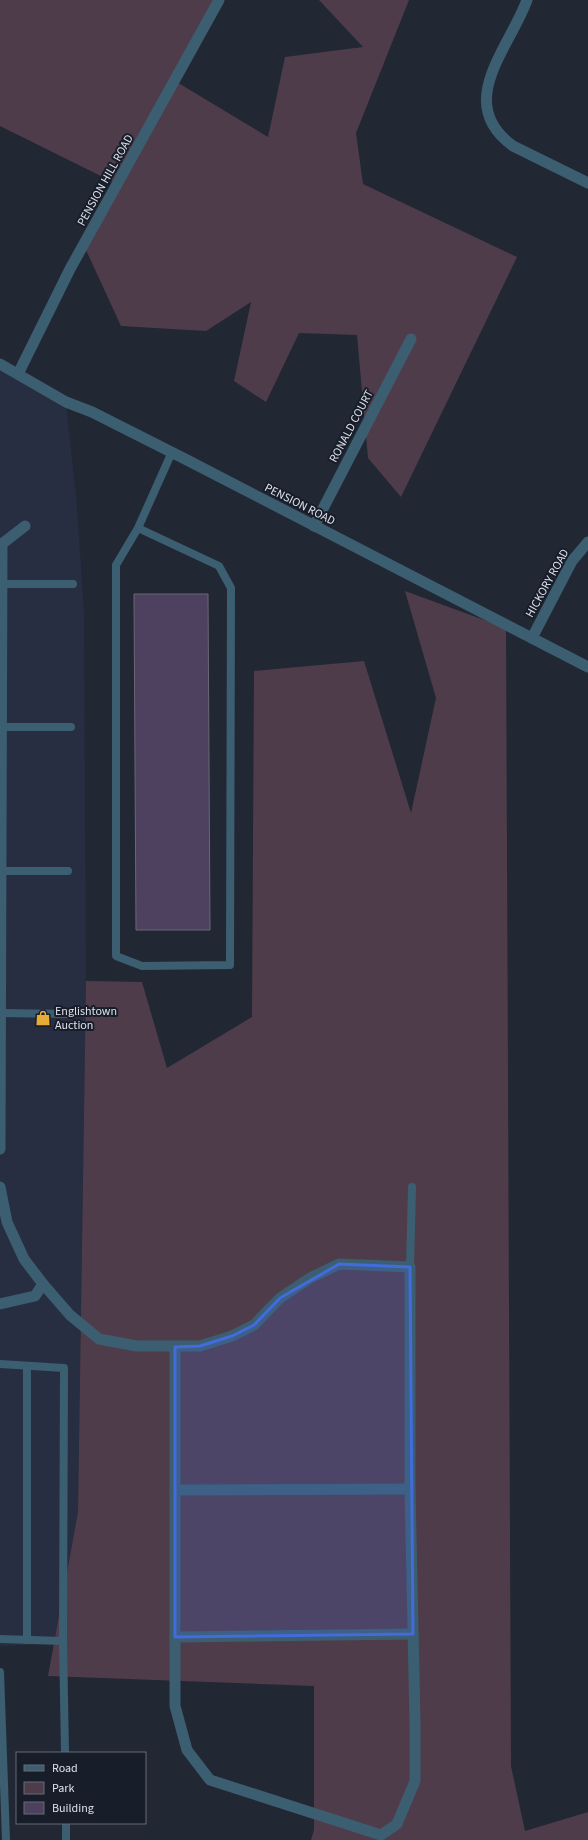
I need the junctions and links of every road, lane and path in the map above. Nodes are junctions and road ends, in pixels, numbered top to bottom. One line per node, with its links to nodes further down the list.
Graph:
1 (218, 0): 6 (street, PENSION HILL ROAD)
2 (527, 0): 3 (street)
3 (588, 183)
4 (411, 339): 9 (street, RONALD COURT)
5 (0, 364): 6 (street, PENSION ROAD)
6 (18, 374): 7 (street, PENSION ROAD)
7 (172, 452): 9 (street, PENSION ROAD); 10 (lane)
8 (25, 526): 12 (street)
9 (314, 526): 14 (street, PENSION ROAD)
10 (138, 528): 10 (lane)
11 (588, 542): 14 (street, HICKORY ROAD)
12 (2, 584): 13 (lane); 16 (street)
13 (73, 584)
14 (532, 638): 15 (street, PENSION ROAD)
15 (588, 667)
16 (0, 727): 17 (lane); 18 (street)
17 (71, 727)
18 (1, 871): 19 (lane); 20 (street)
19 (68, 871)
20 (0, 1013): 21 (lane); 22 (street)
21 (68, 1014)
22 (0, 1149)
23 (0, 1186): 26 (street)
24 (412, 1187): 25 (lane)
25 (410, 1267): 28 (street); 31 (street)
26 (42, 1284): 27 (street); 28 (street)
27 (0, 1304)
28 (176, 1346): 32 (street)
29 (0, 1364): 30 (lane)
30 (27, 1367): 36 (lane); 37 (lane)
31 (410, 1489): 32 (street); 33 (street)
32 (176, 1490): 34 (street)
33 (414, 1634): 34 (street); 42 (street)
34 (175, 1637): 42 (street)
35 (0, 1639): 36 (lane)
36 (27, 1640): 37 (lane)
37 (63, 1641): 40 (lane)
38 (0, 1672): 39 (lane)
39 (1, 1750): 43 (lane)
40 (65, 1752)
41 (66, 1824): 44 (lane)
42 (382, 1838)
43 (6, 1840)
44 (66, 1840)

